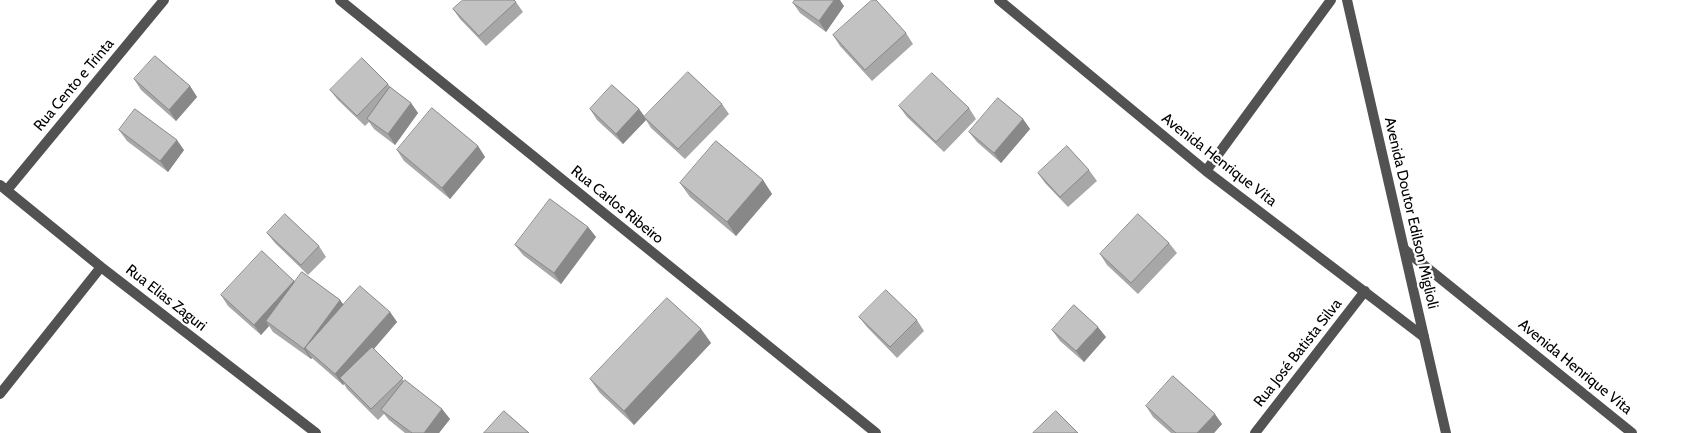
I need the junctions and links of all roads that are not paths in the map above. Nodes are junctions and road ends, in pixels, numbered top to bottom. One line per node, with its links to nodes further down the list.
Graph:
1 (164, 0): 7 (street, Rua Cento e Trinta)
2 (340, 0): 14 (street, Rua Carlos Ribeiro)
3 (999, 0): 6 (street, Avenida Henrique Vita)
4 (1331, 0): 6 (street)
5 (1347, 0): 8 (street, Avenida Doutor Edilson Miglioli)
6 (1206, 171): 10 (street, Avenida Henrique Vita)
7 (3, 188): 9 (street, Rua Elias Zaguri)
8 (1404, 250): 11 (street, Avenida Doutor Edilson Miglioli); 17 (street, Avenida Henrique Vita)
9 (101, 267): 12 (street); 13 (street, Rua Elias Zaguri)
10 (1365, 292): 11 (street, Avenida Henrique Vita); 15 (street, Rua José Batista Silva)
11 (1424, 336): 16 (street, Avenida Doutor Edilson Miglioli)
12 (0, 394)
13 (316, 433)
14 (876, 433)
15 (1255, 433)
16 (1446, 433)
17 (1632, 433)

